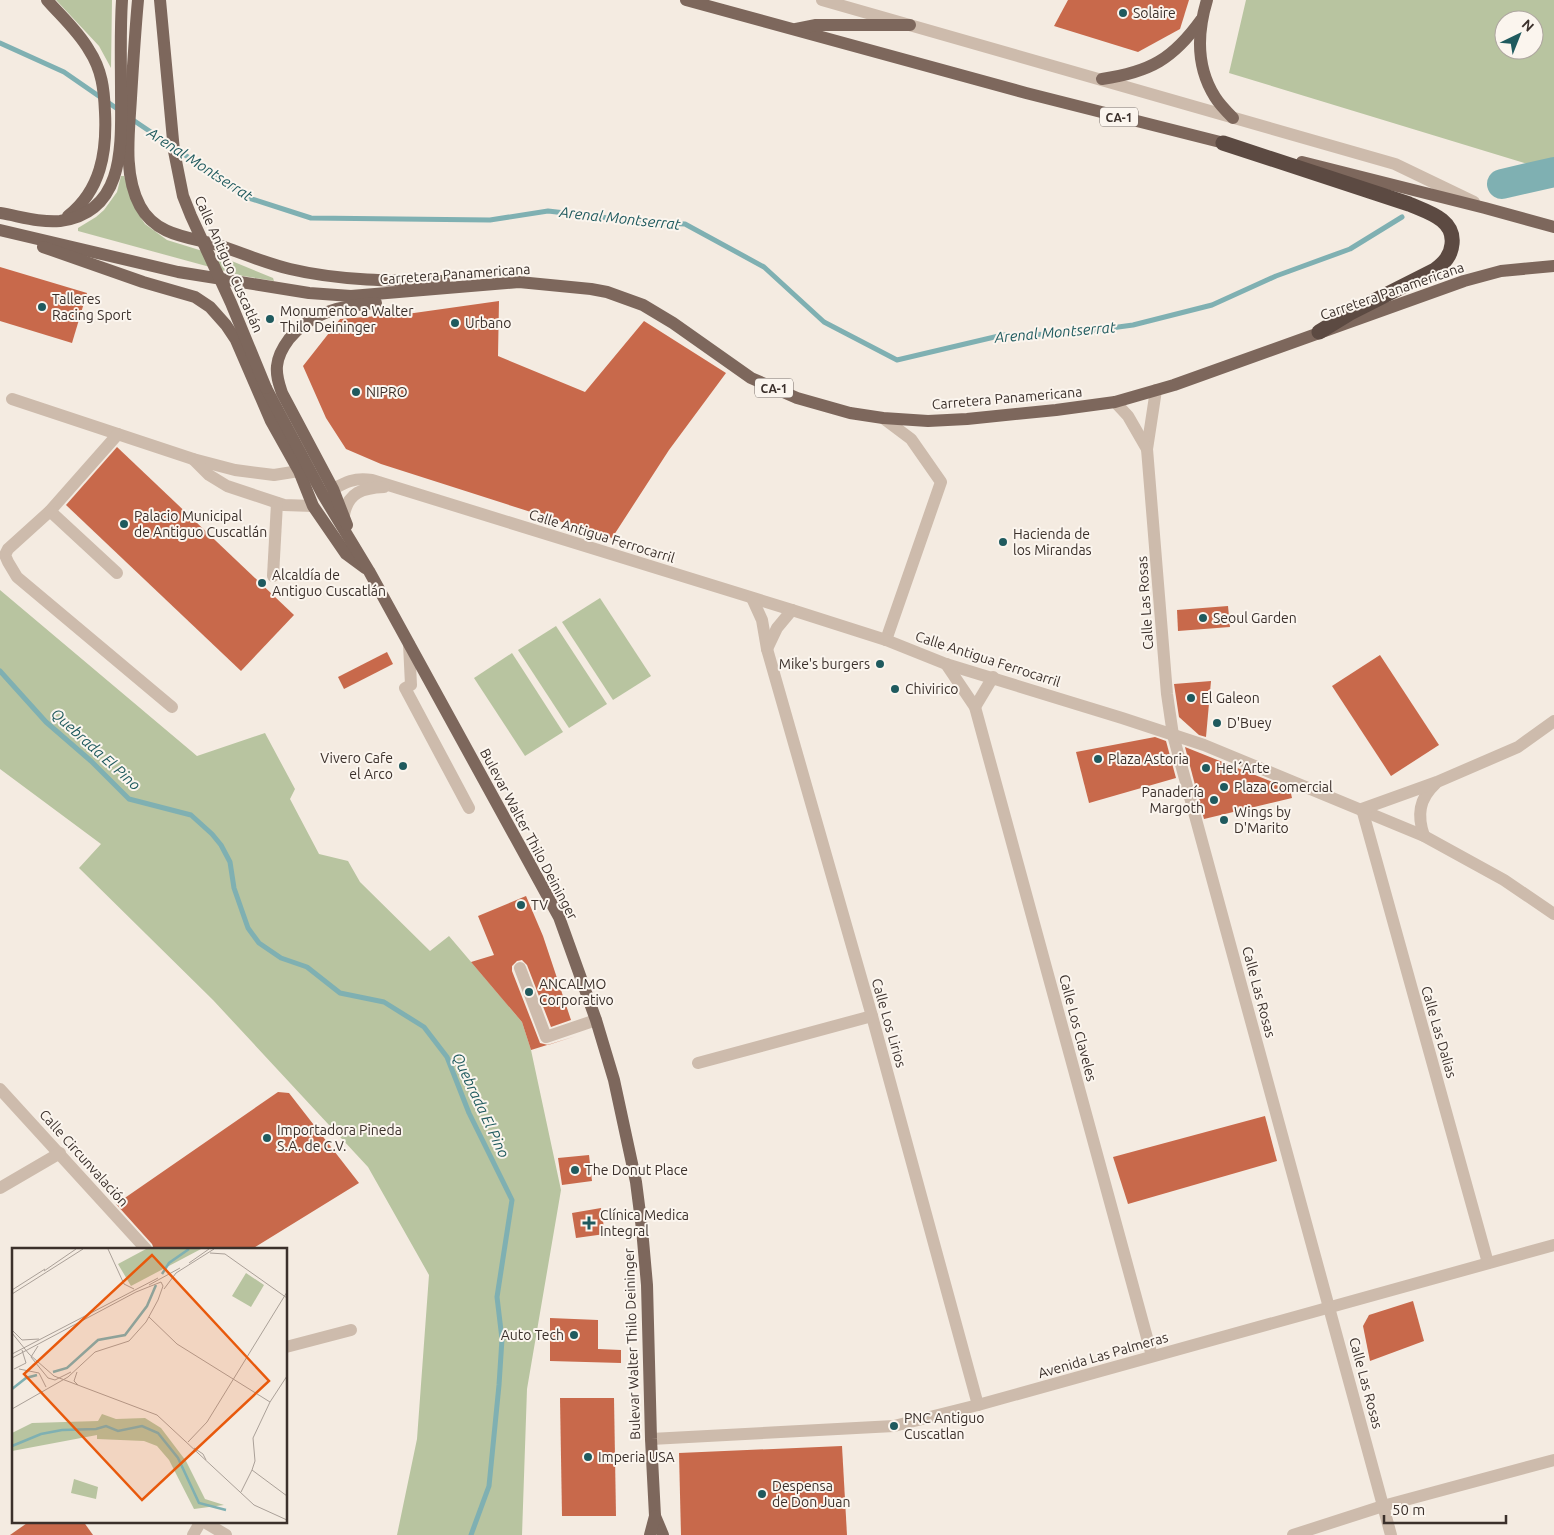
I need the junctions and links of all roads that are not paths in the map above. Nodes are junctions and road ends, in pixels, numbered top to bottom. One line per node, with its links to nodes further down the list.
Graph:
1 (47, 0): 17 (main road)
2 (122, 0): 13 (main road)
3 (138, 0): 13 (main road)
4 (160, 0): 25 (main road, Calle Antiguo Cuscatlán, bridge)
5 (686, 0): 10 (main road, CA-1)
6 (822, 0): 9 (street)
7 (1207, 0): 8 (main road)
8 (1201, 20): 11 (main road); 12 (main road)
9 (910, 25): 10 (main road); 11 (street)
10 (794, 30): 14 (main road, CA-1)
11 (1102, 79): 12 (street)
12 (1233, 118): 15 (street)
13 (125, 130): 17 (main road); 22 (main road)
14 (1223, 143): 15 (main road, CA-1); 24 (highway)
15 (1485, 208): 18 (main road, CA-1)
16 (0, 213): 17 (main road)
17 (62, 220)
18 (1554, 227)
19 (0, 230): 23 (main road, Carretera Panamericana / CA-1)
20 (0, 234): 34 (main road)
21 (1554, 266): 24 (main road, Carretera Panamericana / CA-1)
22 (519, 282): 23 (main road, Carretera Panamericana / CA-1); 29 (main road, Carretera Panamericana / CA-1)
23 (475, 286): 37 (main road)
24 (1318, 332): 26 (main road, Carretera Panamericana / CA-1)
25 (266, 388): 37 (main road, Bulevar Walter Thilo Deininger)
26 (1156, 390): 28 (main road, Carretera Panamericana / CA-1); 31 (street, Calle Las Rosas)
27 (12, 399): 30 (street)
28 (1114, 402): 29 (main road, Carretera Panamericana / CA-1); 31 (street, Calle Las Rosas)
29 (883, 418): 48 (street)
30 (118, 434): 32 (street); 40 (street)
31 (1147, 449): 56 (street, Calle Las Rosas)
32 (193, 459): 33 (street); 36 (street)
33 (235, 470): 34 (street); 36 (street)
34 (299, 471): 39 (main road); 42 (main road)
35 (391, 487): 37 (street, Calle Antigua Ferrocarril); 41 (street, Calle Antigua Ferrocarril); 46 (street, Calle Antigua Ferrocarril)
36 (237, 490): 38 (street)
37 (328, 492): 41 (main road); 42 (main road, Bulevar Walter Thilo Deininger)
38 (277, 503): 39 (street); 45 (street)
39 (313, 506): 43 (main road)
40 (50, 511): 44 (street); 53 (street)
41 (344, 514): 42 (main road)
42 (348, 537): 43 (main road, Bulevar Walter Thilo Deininger)
43 (369, 571): 49 (main road, Bulevar Walter Thilo Deininger)
44 (117, 573)
45 (273, 576)
46 (752, 598): 47 (street, Calle Antigua Ferrocarril); 50 (street, Calle Los Lirios)
47 (792, 610): 48 (street, Calle Antigua Ferrocarril); 50 (street)
48 (886, 640): 51 (street, Calle Antigua Ferrocarril)
49 (409, 644): 58 (street); 64 (main road, Bulevar Walter Thilo Deininger)
50 (767, 649): 63 (street, Calle Los Lirios)
51 (946, 664): 52 (street, Calle Antigua Ferrocarril); 54 (street, Calle Los Claveles)
52 (993, 677): 54 (street); 56 (street, Calle Antigua Ferrocarril)
53 (172, 707)
54 (975, 707): 75 (street, Calle Los Claveles)
55 (1554, 721): 57 (street)
56 (1173, 735): 59 (street, Calle Antigua Ferrocarril); 72 (street, Calle Las Rosas)
57 (1437, 782): 59 (street); 60 (street)
58 (469, 808)
59 (1362, 809): 60 (street, Calle Antigua Ferrocarril); 71 (street, Calle Las Dalias)
60 (1424, 836): 61 (street, Calle Antigua Ferrocarril)
61 (1554, 914)
62 (520, 968): 64 (street)
63 (872, 1016): 65 (street); 76 (street, Calle Los Lirios)
64 (596, 1020): 77 (main road, Bulevar Walter Thilo Deininger)
65 (698, 1063)
66 (0, 1089): 67 (street, Calle Circunvalación)
67 (60, 1153): 68 (street); 70 (street, Calle Circunvalación)
68 (0, 1188)
69 (1554, 1245): 71 (street, Avenida Las Palmeras)
70 (145, 1248)
71 (1488, 1263): 72 (street, Avenida Las Palmeras)
72 (1330, 1309): 75 (street, Avenida Las Palmeras); 79 (street, Calle Las Rosas)
73 (351, 1330): 74 (street)
74 (288, 1346)
75 (1152, 1356): 76 (street, Avenida Las Palmeras)
76 (978, 1405): 77 (street, Avenida Las Palmeras)
77 (651, 1439): 80 (main road, Bulevar Walter Thilo Deininger)
78 (1554, 1460): 79 (street)
79 (1383, 1506): 87 (street); 88 (street, Calle Las Rosas)
80 (655, 1516): 85 (main road, Bulevar Walter Thilo Deininger); 86 (main road, Bulevar Walter Thilo Deininger)
81 (201, 1522): 83 (street)
82 (204, 1522): 84 (street)
83 (193, 1535)
84 (226, 1535)
85 (650, 1535)
86 (663, 1535)
87 (1293, 1535)
88 (1391, 1535)

